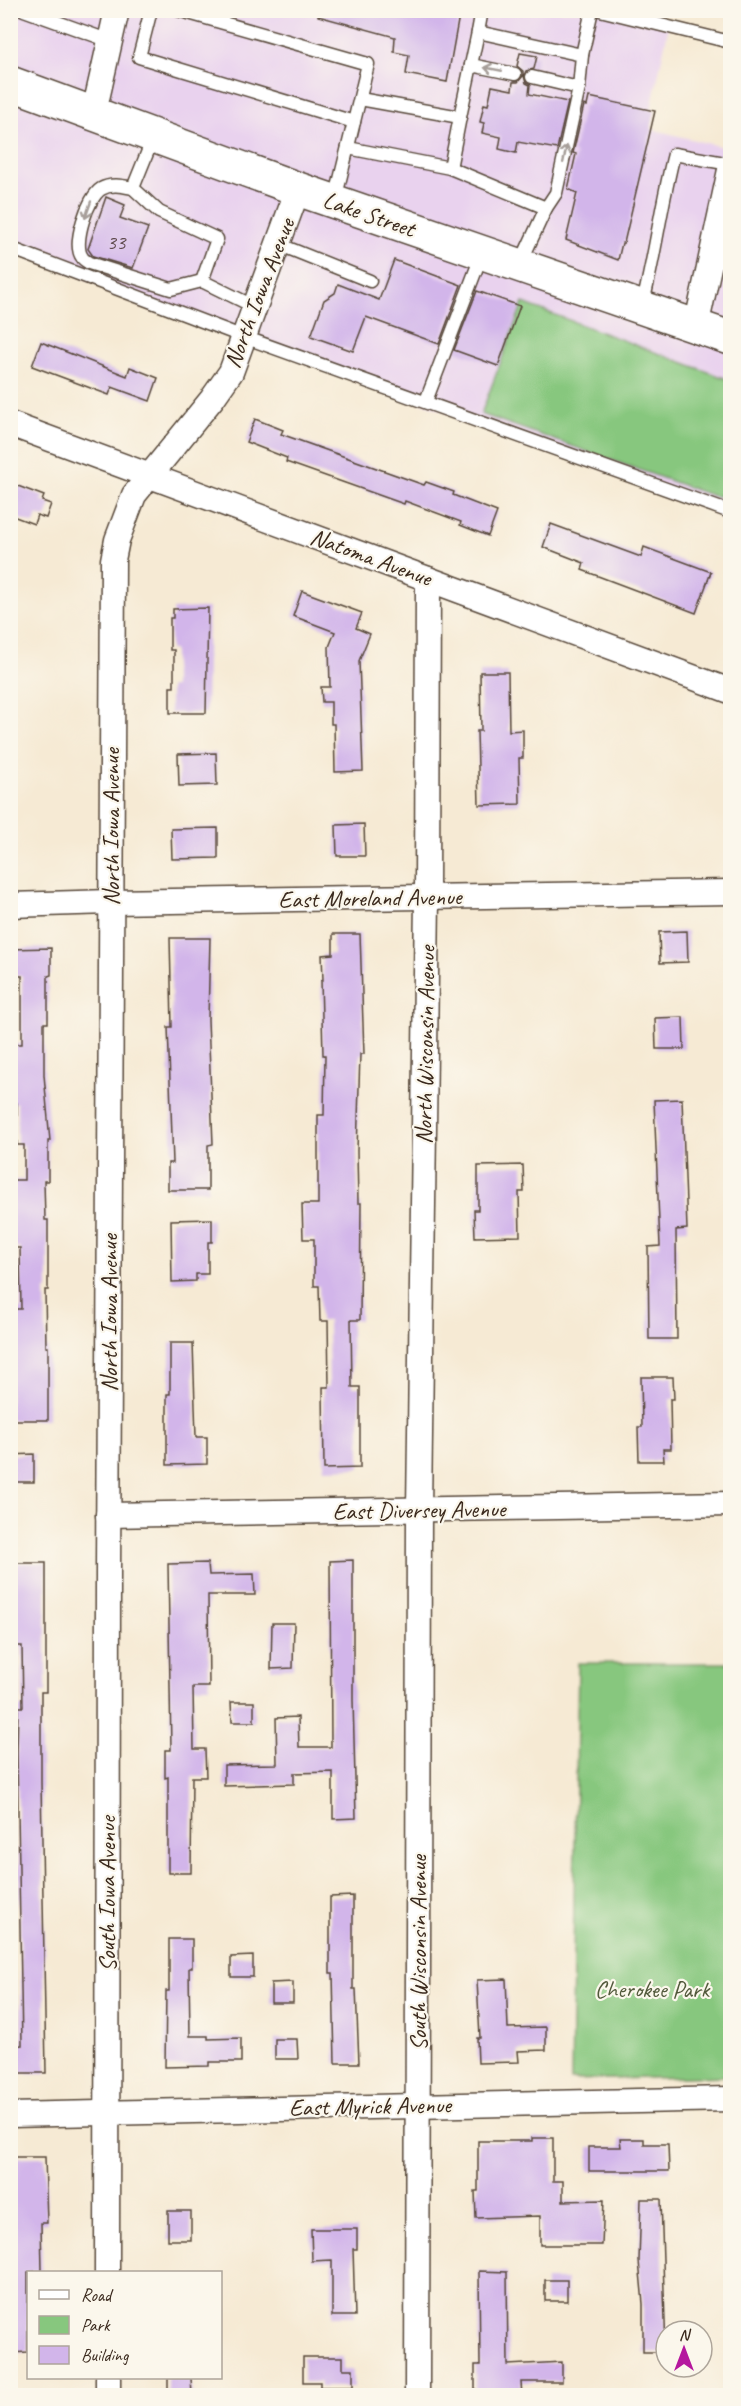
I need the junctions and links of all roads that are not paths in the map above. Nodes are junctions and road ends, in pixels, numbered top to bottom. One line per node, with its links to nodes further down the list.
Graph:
1 (24, 10): 9 (lane)
2 (117, 10): 9 (street)
3 (151, 10): 20 (lane)
4 (178, 10): 17 (lane)
5 (482, 10): 8 (lane)
6 (592, 10): 11 (lane)
7 (600, 10): 10 (lane)
8 (478, 32): 11 (lane); 12 (lane)
9 (110, 41): 18 (street)
10 (730, 42)
11 (582, 55): 16 (lane)
12 (471, 65): 13 (lane, one-way to 12); 19 (lane)
13 (515, 74)
14 (532, 77): 16 (lane)
15 (10, 83): 18 (main road, Lake Street)
16 (579, 88): 29 (lane, one-way to 16)
17 (360, 99): 19 (lane); 20 (lane)
18 (93, 112): 21 (main road, Lake Street)
19 (460, 117): 24 (lane)
20 (354, 122): 22 (lane)
21 (154, 135): 26 (lane); 27 (main road, Lake Street)
22 (348, 148): 24 (lane); 28 (lane)
23 (730, 164): 37 (lane)
24 (450, 168): 29 (lane)
25 (730, 170): 38 (street)
26 (133, 189): 35 (lane); 35 (lane, one-way to 35)
27 (298, 189): 28 (main road, Lake Street); 30 (street, North Iowa Avenue)
28 (335, 202): 32 (main road, Lake Street)
29 (546, 208): 33 (lane)
30 (278, 243): 34 (lane); 36 (street, North Iowa Avenue)
31 (10, 248): 39 (lane)
32 (483, 253): 33 (main road, Lake Street); 41 (lane)
33 (519, 266): 37 (main road, Lake Street)
34 (370, 281)
35 (202, 282): 36 (lane)
36 (255, 307): 39 (street, North Iowa Avenue)
37 (642, 308): 38 (main road, Lake Street)
38 (696, 327): 40 (main road, Lake Street)
39 (244, 338): 41 (lane); 43 (street, North Iowa Avenue)
40 (730, 338)
41 (426, 401): 44 (lane)
42 (10, 423): 43 (street, Natoma Avenue)
43 (148, 475): 45 (street, Natoma Avenue); 49 (street, North Iowa Avenue)
44 (730, 512)
45 (428, 579): 46 (street, Natoma Avenue); 48 (street, North Wisconsin Avenue)
46 (730, 691)
47 (730, 892): 48 (street, East Moreland Avenue)
48 (427, 898): 49 (street, East Moreland Avenue); 52 (street, North Wisconsin Avenue)
49 (111, 902): 50 (street, East Moreland Avenue); 53 (street, North Iowa Avenue)
50 (10, 905)
51 (730, 1504): 52 (street, East Diversey Avenue)
52 (419, 1510): 53 (street, East Diversey Avenue); 55 (street, South Wisconsin Avenue)
53 (108, 1515): 56 (street, South Iowa Avenue)
54 (730, 2099): 55 (street, East Myrick Avenue)
55 (418, 2104): 56 (street, East Myrick Avenue); 61 (street, South Wisconsin Avenue)
56 (106, 2113): 57 (street, East Myrick Avenue); 58 (street, South Iowa Avenue)
57 (10, 2115)
58 (107, 2271)
59 (108, 2379): 60 (street)
60 (108, 2396)
61 (417, 2396)

